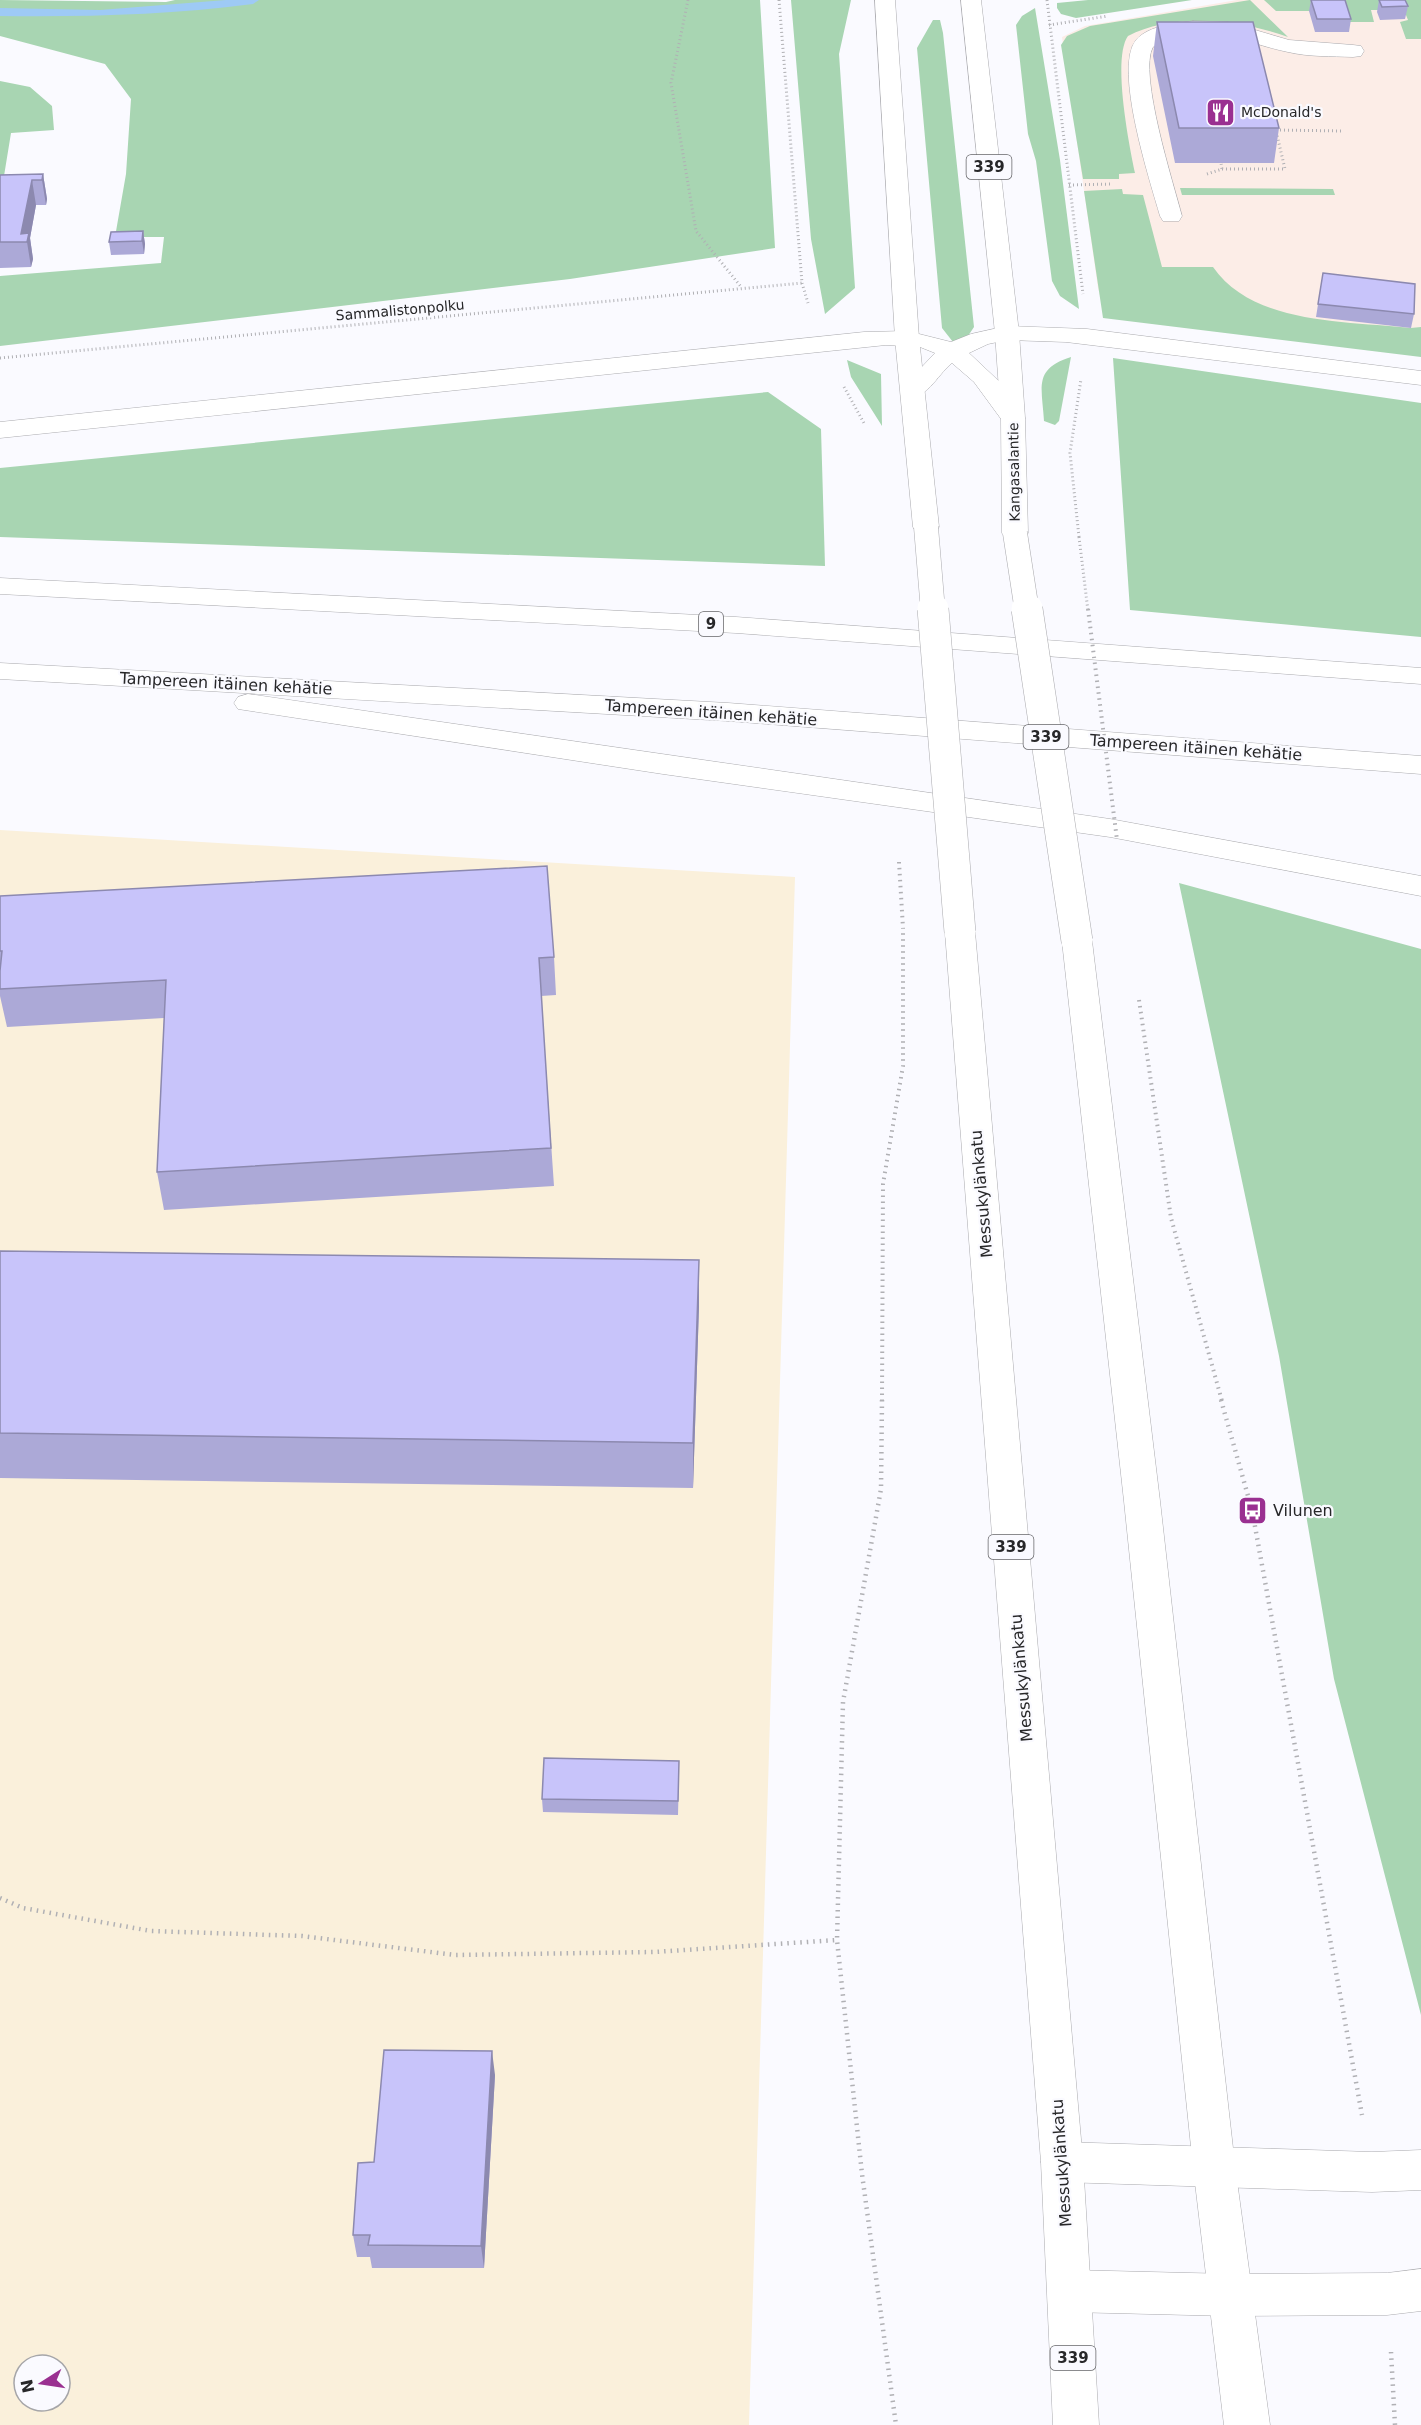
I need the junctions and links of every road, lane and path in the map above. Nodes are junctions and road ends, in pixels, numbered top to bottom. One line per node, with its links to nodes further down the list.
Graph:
1 (688, 0): 16 (path)
2 (779, 0): 15 (path)
3 (885, 0): 19 (main road, 339)
4 (971, 0): 17 (main road, Kangasalantie / 339)
5 (1047, 0): 12 (path)
6 (1353, 51): 14 (main road)
7 (1274, 120): 9 (path)
8 (1266, 130): 9 (path)
9 (1276, 130): 10 (path); 11 (path)
10 (1342, 131)
11 (1222, 169)
12 (1069, 184): 13 (path); 18 (path)
13 (1121, 184)
14 (1171, 216)
15 (802, 283): 16 (path, Sammalistonpolku); 20 (path)
16 (743, 288): 22 (path, Sammalistonpolku)
17 (1006, 333): 18 (main road); 21 (main road); 25 (main road, Kangasalantie / 339)
18 (1088, 337): 23 (main road); 33 (path, bridge)
19 (907, 338): 20 (main road); 21 (main road); 24 (main road, 339)
20 (820, 343): 26 (main road); 27 (path)
21 (951, 352): 24 (main road); 25 (main road)
22 (0, 358)
23 (1421, 378)
24 (913, 391): 39 (main road, Messukylänkatu / 339, bridge)
25 (1013, 418): 40 (main road, Kangasalantie / 339, bridge)
26 (0, 430)
27 (869, 431)
28 (0, 585): 31 (main road, 9)
29 (0, 671): 30 (main road, Tampereen itäinen kehätie)
30 (42, 672): 32 (main road, Tampereen itäinen kehätie); 34 (main road)
31 (1421, 676)
32 (1421, 765)
33 (1117, 841)
34 (1421, 886)
35 (903, 928): 38 (path)
36 (1138, 993): 42 (path)
37 (0, 1898): 38 (path)
38 (837, 1940): 46 (path)
39 (1062, 2162): 40 (main road); 43 (main road, Messukylänkatu / 339)
40 (1214, 2166): 42 (main road); 45 (main road, 339)
41 (1421, 2170): 42 (main road)
42 (1372, 2172)
43 (1070, 2290): 45 (main road); 47 (main road, Messukylänkatu / 339)
44 (1404, 2292): 45 (main road); 49 (path)
45 (1230, 2295): 48 (main road, 339)
46 (896, 2425)
47 (1077, 2425)
48 (1247, 2425)
49 (1395, 2425)

